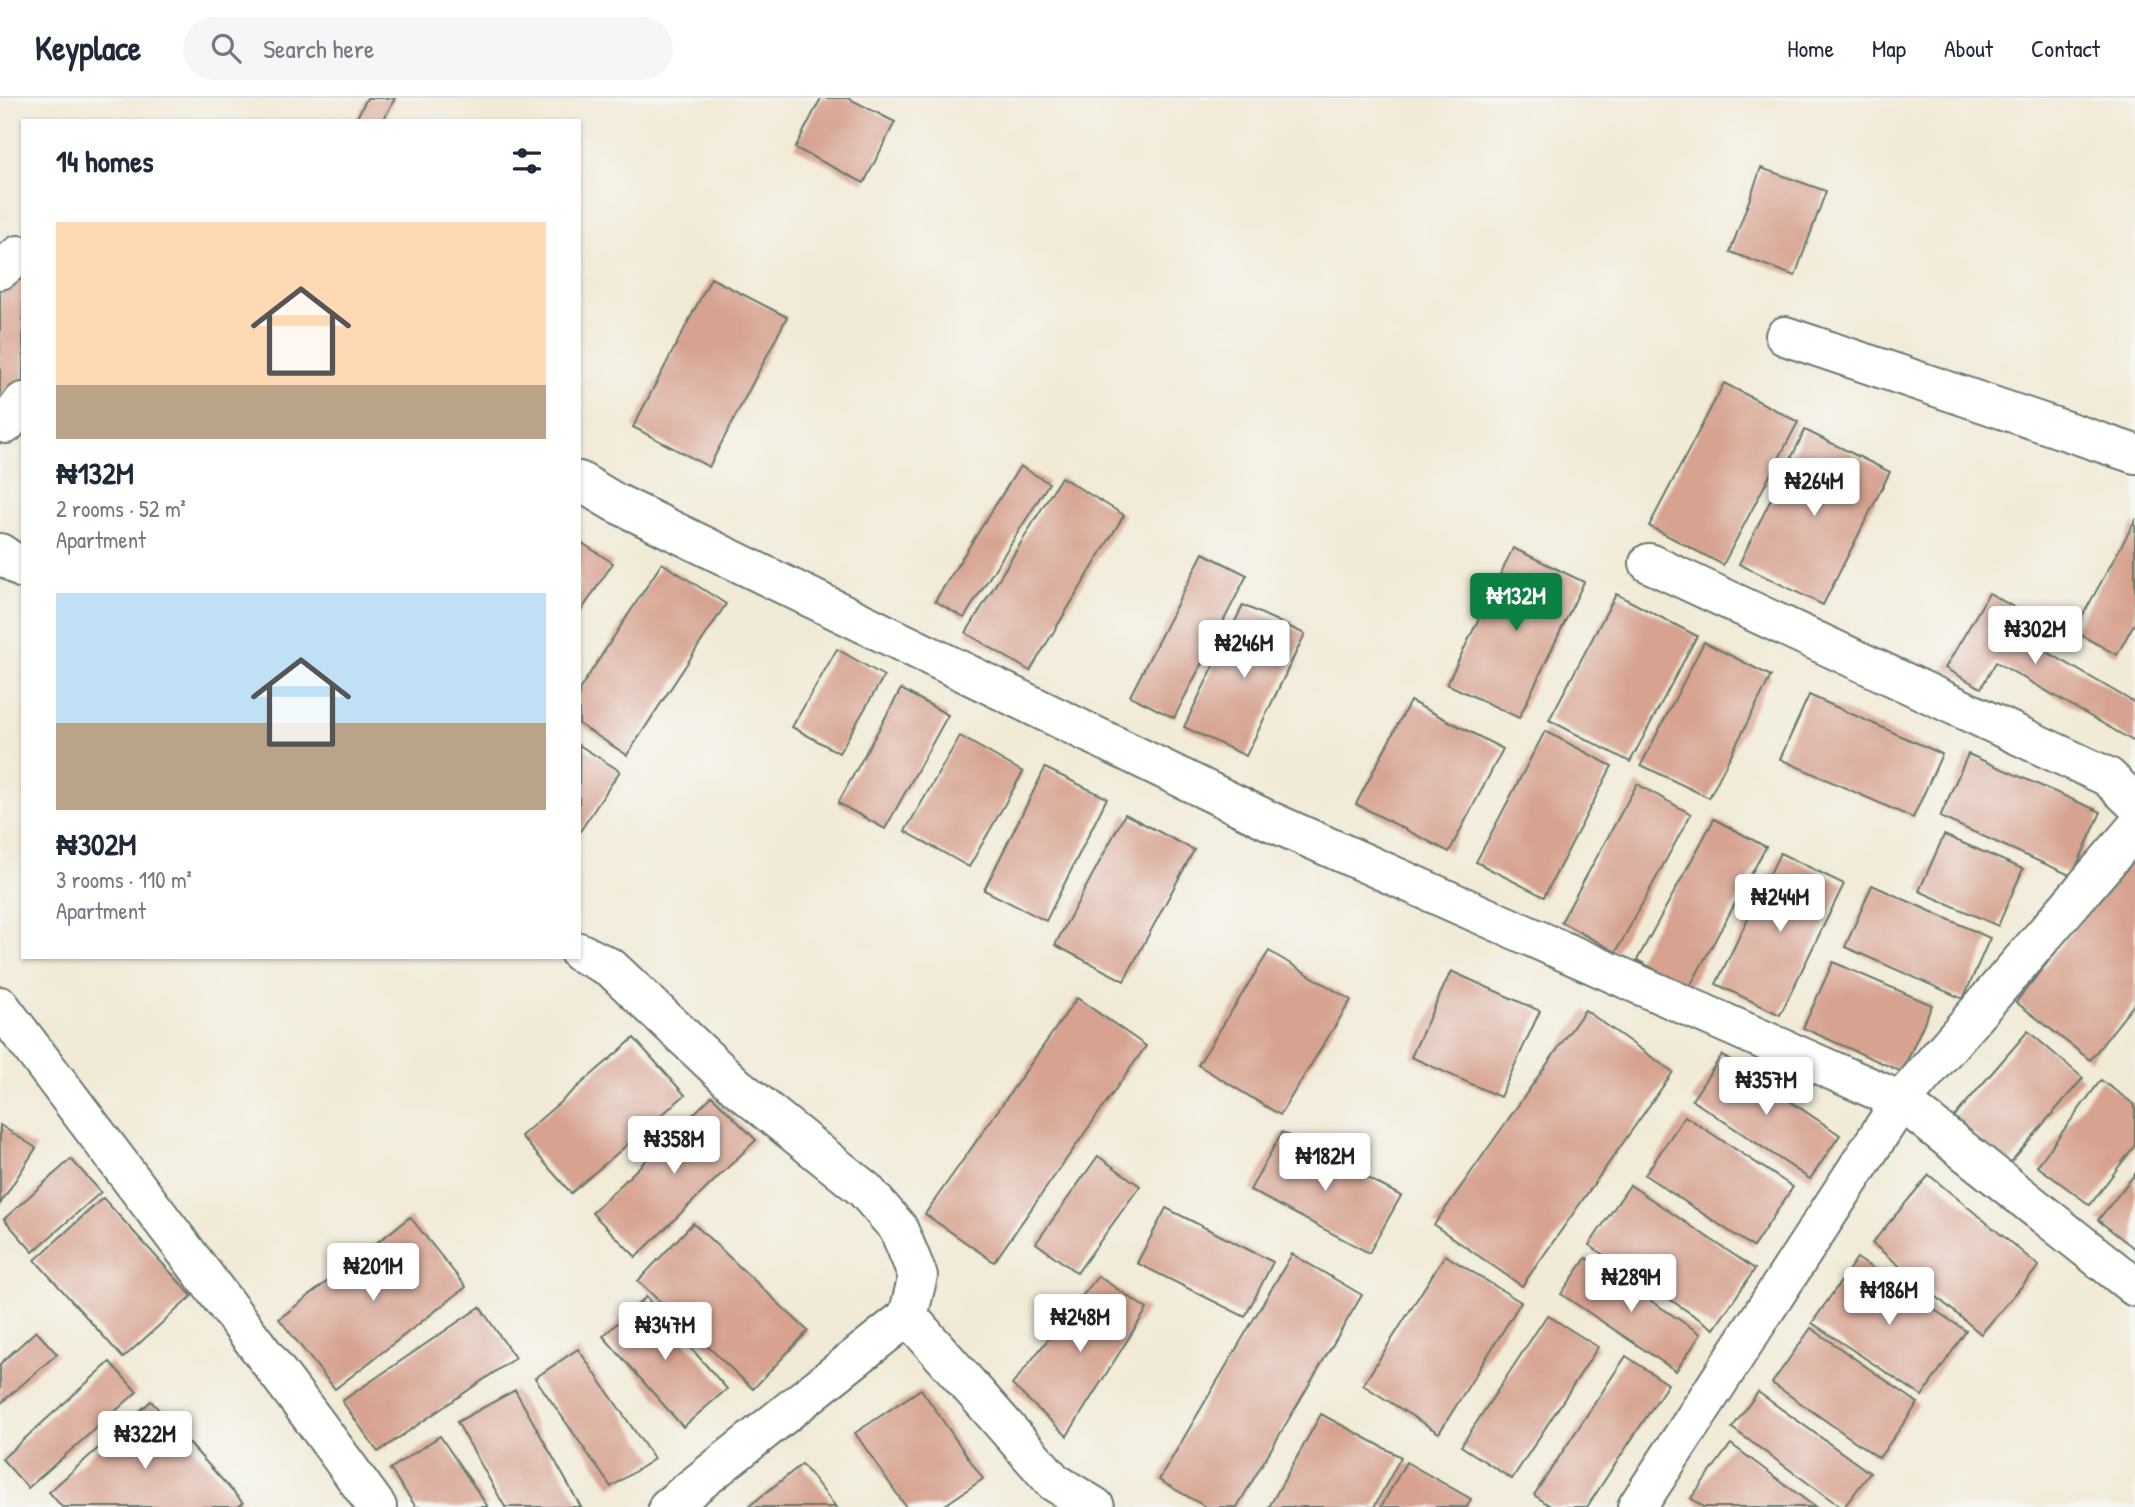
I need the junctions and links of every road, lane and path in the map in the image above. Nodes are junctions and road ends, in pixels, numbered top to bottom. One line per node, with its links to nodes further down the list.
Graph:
1 (21, 256): 2 (street)
2 (0, 270)
3 (1785, 336): 4 (street)
4 (2135, 454)
5 (581, 482): 13 (street)
6 (0, 554): 8 (street)
7 (1649, 563): 9 (street)
8 (21, 568)
9 (2135, 803)
10 (2135, 829): 13 (street)
11 (581, 953): 15 (street)
12 (0, 1006): 16 (street)
13 (1901, 1101): 14 (street); 19 (street)
14 (2135, 1287)
15 (908, 1316): 17 (street); 18 (street)
16 (377, 1507)
17 (668, 1507)
18 (1095, 1507)
19 (1637, 1507)

